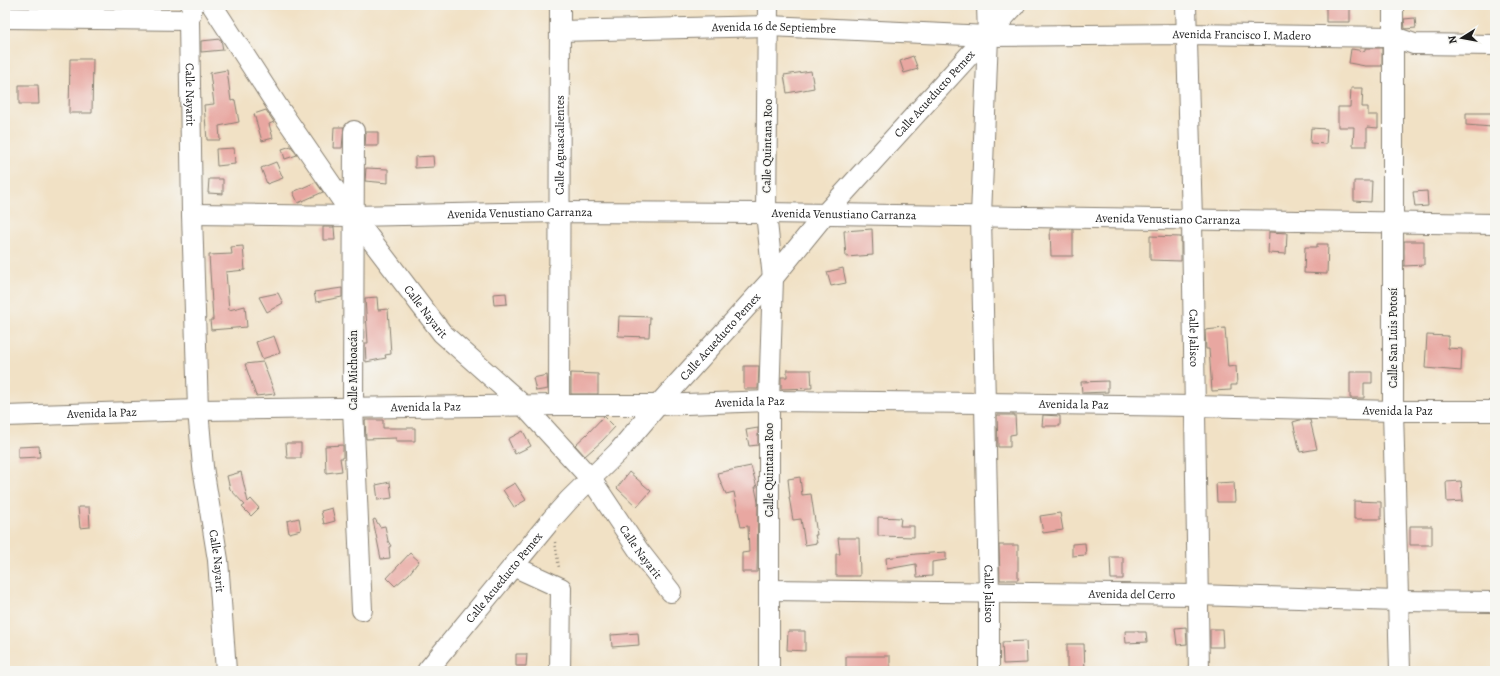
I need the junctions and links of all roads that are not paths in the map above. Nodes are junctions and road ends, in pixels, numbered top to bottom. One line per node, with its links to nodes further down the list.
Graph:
1 (212, 5): 22 (street, Calle Nayarit)
2 (560, 5): 12 (street, Calle Aguascalientes)
3 (768, 5): 11 (street, Calle Quintana Roo)
4 (987, 5): 14 (street, Calle Jalisco)
5 (1015, 5): 14 (street, Calle Acueducto Pemex)
6 (1186, 5): 13 (street, Calle Jalisco)
7 (1393, 5): 15 (street, Calle San Luis Potosí)
8 (45, 12): 9 (street); 10 (street)
9 (191, 12): 20 (street, Calle Nayarit)
10 (5, 18)
11 (768, 26): 12 (street, Avenida 16 de Septiembre); 14 (street, Avenida 16 de Septiembre); 19 (street, Calle Quintana Roo)
12 (560, 31): 18 (street, Calle Aguascalientes)
13 (1186, 34): 14 (street, Avenida Francisco I. Madero); 15 (street, Avenida Francisco I. Madero); 24 (street, Calle Jalisco)
14 (988, 36): 21 (street, Calle Acueducto Pemex); 23 (street, Calle Jalisco)
15 (1394, 38): 16 (street, Avenida Francisco I. Madero); 25 (street, Calle San Luis Potosí)
16 (1495, 45)
17 (354, 131): 22 (street, Calle Michoacán)
18 (560, 212): 19 (street, Avenida Venustiano Carranza); 22 (street, Avenida Venustiano Carranza); 30 (street, Calle Aguascalientes)
19 (766, 213): 21 (street, Avenida Venustiano Carranza); 27 (street, Calle Quintana Roo)
20 (192, 214): 22 (street, Avenida Venustiano Carranza); 35 (street, Calle Nayarit)
21 (825, 214): 23 (street, Avenida Venustiano Carranza); 27 (street, Calle Acueducto Pemex)
22 (353, 216): 32 (street, Calle Nayarit); 34 (street, Calle Michoacán)
23 (981, 216): 24 (street, Avenida Venustiano Carranza); 29 (street, Calle Jalisco)
24 (1192, 220): 25 (street, Avenida Venustiano Carranza); 33 (street, Calle Jalisco)
25 (1393, 223): 26 (street, Avenida Venustiano Carranza); 36 (street, Calle San Luis Potosí)
26 (1495, 224)
27 (773, 278): 28 (street, Calle Quintana Roo); 31 (street, Calle Acueducto Pemex)
28 (769, 401): 29 (street, Avenida la Paz); 31 (street, Avenida la Paz); 41 (street, Calle Quintana Roo)
29 (984, 403): 33 (street, Avenida la Paz); 43 (street, Calle Jalisco)
30 (559, 405): 31 (street, Avenida la Paz); 32 (street, Avenida la Paz)
31 (658, 405): 39 (street, Calle Acueducto Pemex)
32 (524, 406): 34 (street, Avenida la Paz); 39 (street, Calle Nayarit)
33 (1194, 406): 36 (street, Avenida la Paz); 44 (street, Calle Jalisco)
34 (353, 408): 35 (street, Avenida la Paz); 47 (street, Calle Michoacán)
35 (198, 410): 38 (street, Avenida la Paz); 48 (street, Calle Nayarit)
36 (1393, 411): 37 (street, Avenida la Paz); 45 (street, Calle San Luis Potosí)
37 (1495, 412)
38 (5, 416)
39 (591, 479): 40 (street, Calle Acueducto Pemex); 42 (street, Calle Nayarit)
40 (513, 566): 49 (street, Calle Acueducto Pemex); 50 (street)
41 (770, 590): 43 (street, Avenida del Cerro); 51 (street, Calle Quintana Roo)
42 (671, 592)
43 (989, 593): 44 (street, Avenida del Cerro); 52 (street, Calle Jalisco)
44 (1197, 595): 45 (street, Avenida del Cerro); 53 (street, Calle Jalisco)
45 (1398, 601): 46 (street, Avenida del Cerro); 54 (street, Calle San Luis Potosí)
46 (1495, 602)
47 (362, 610)
48 (226, 671)
49 (427, 671)
50 (560, 671)
51 (769, 671)
52 (989, 671)
53 (1199, 671)
54 (1400, 671)

